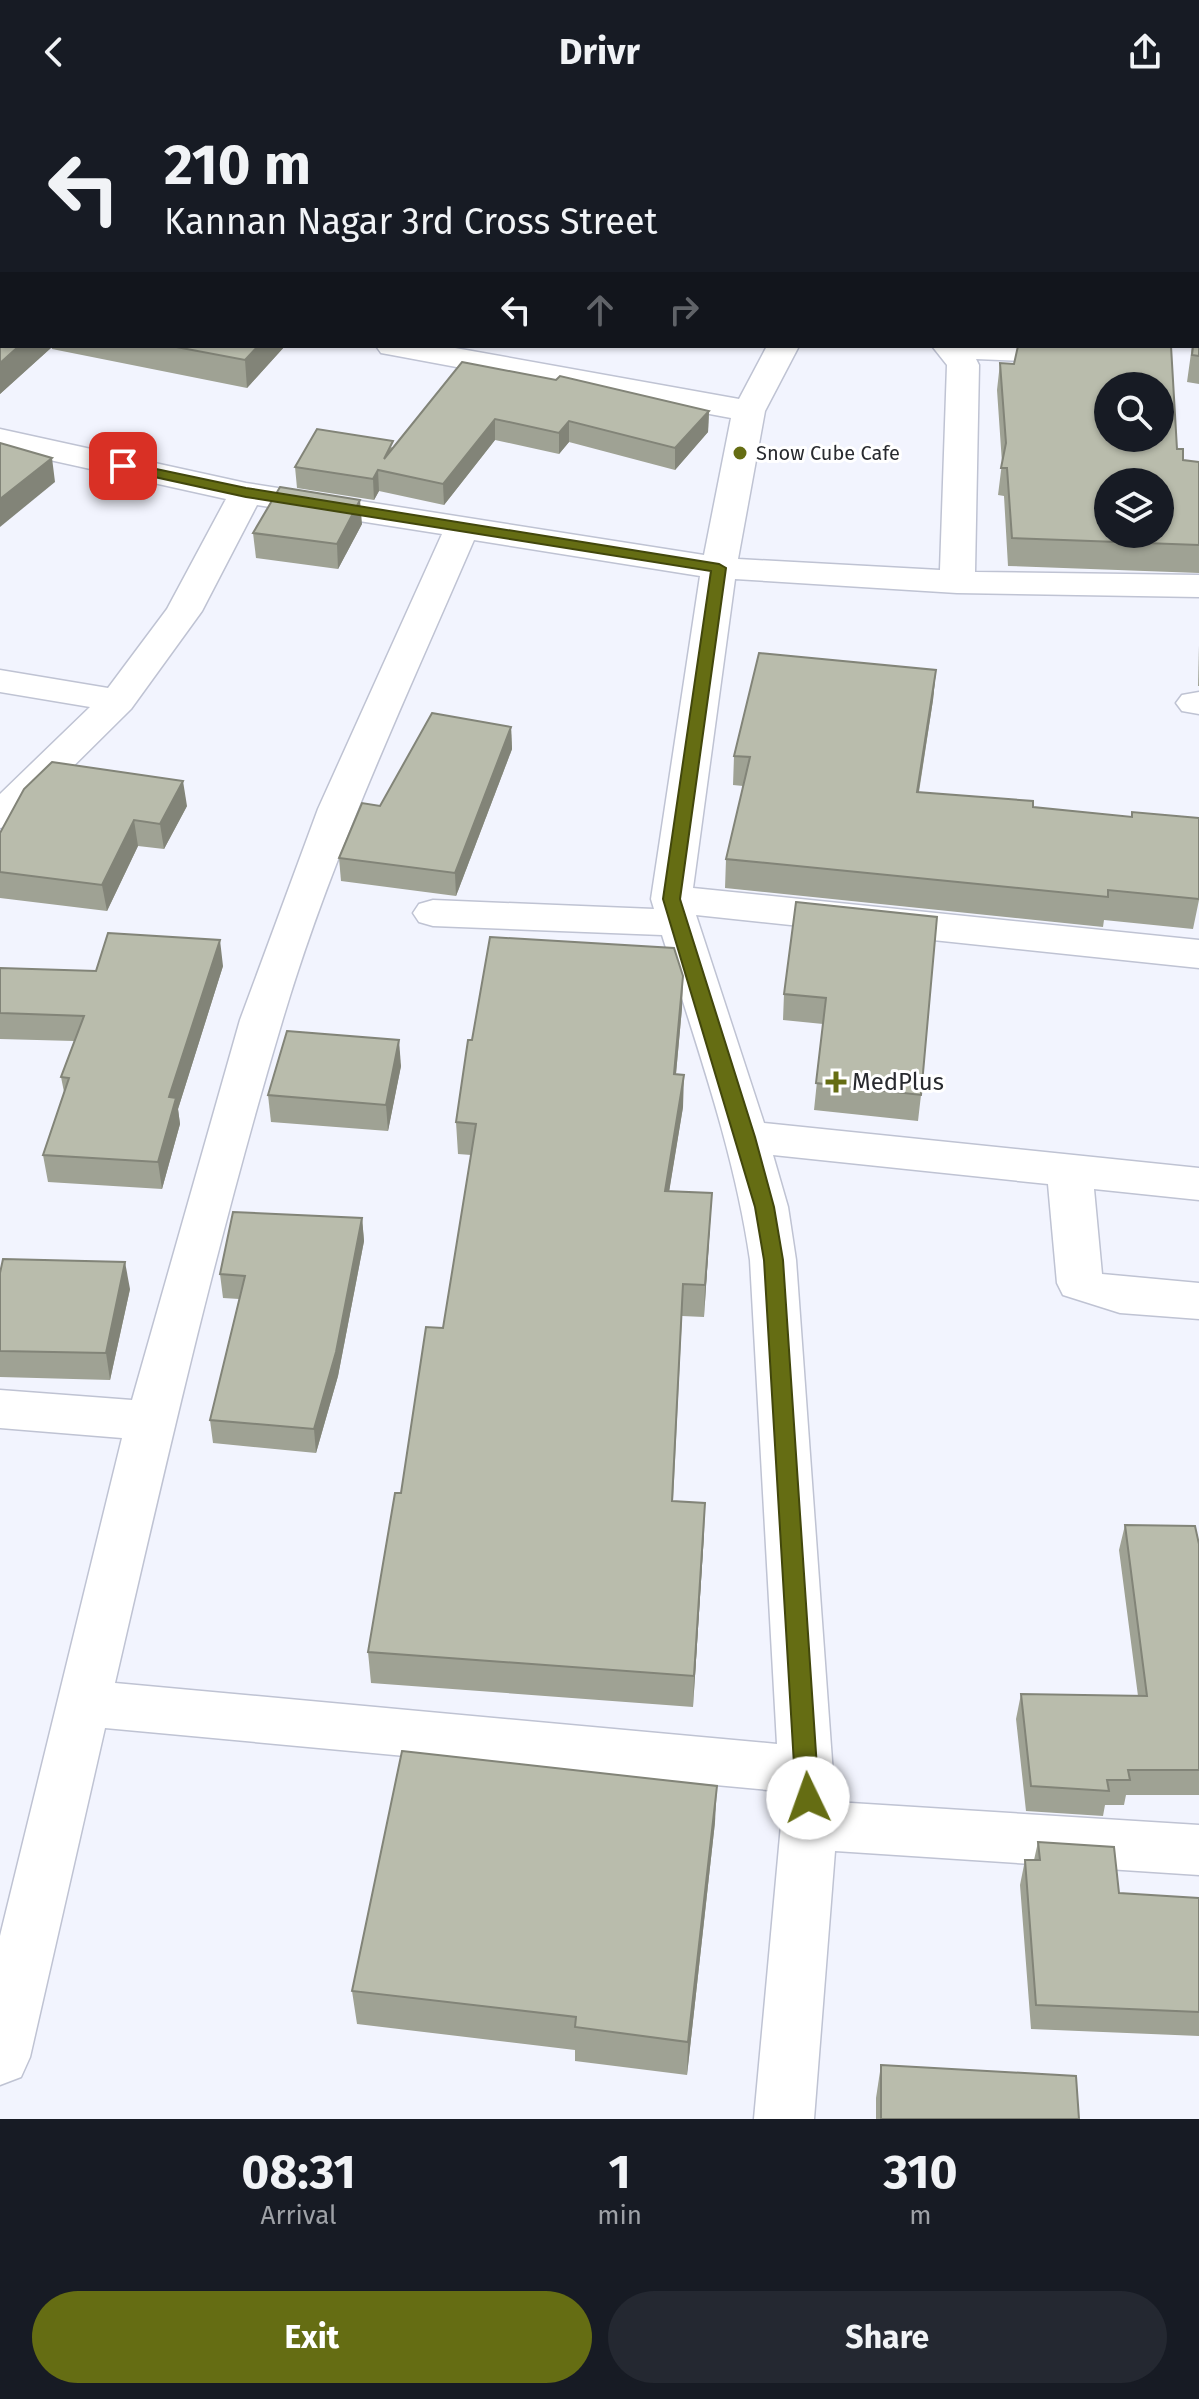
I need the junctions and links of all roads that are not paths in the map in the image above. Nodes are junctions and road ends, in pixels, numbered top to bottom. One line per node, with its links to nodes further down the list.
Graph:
1 (403, 348): 5 (street)
2 (782, 348): 5 (street)
3 (952, 348): 4 (street); 10 (street)
4 (1104, 355)
5 (749, 411): 9 (street)
6 (0, 439): 7 (street)
7 (246, 493): 8 (street); 13 (street)
8 (462, 528): 9 (street); 23 (street)
9 (719, 568): 10 (street); 15 (street)
10 (957, 582): 11 (street)
11 (1199, 586)
12 (0, 681): 13 (street)
13 (118, 701): 14 (street)
14 (0, 816)
15 (675, 911): 16 (street); 17 (street); 18 (street)
16 (433, 913)
17 (1199, 954)
18 (746, 1137): 19 (street); 25 (street)
19 (1069, 1169): 20 (street); 21 (street)
20 (1199, 1184)
21 (1199, 1301)
22 (0, 1409): 23 (street)
23 (151, 1421): 24 (street)
24 (83, 1703): 25 (street); 28 (street)
25 (806, 1770): 26 (street)
26 (809, 1825): 27 (street); 29 (street)
27 (1199, 1850)
28 (0, 2057)
29 (784, 2119)

